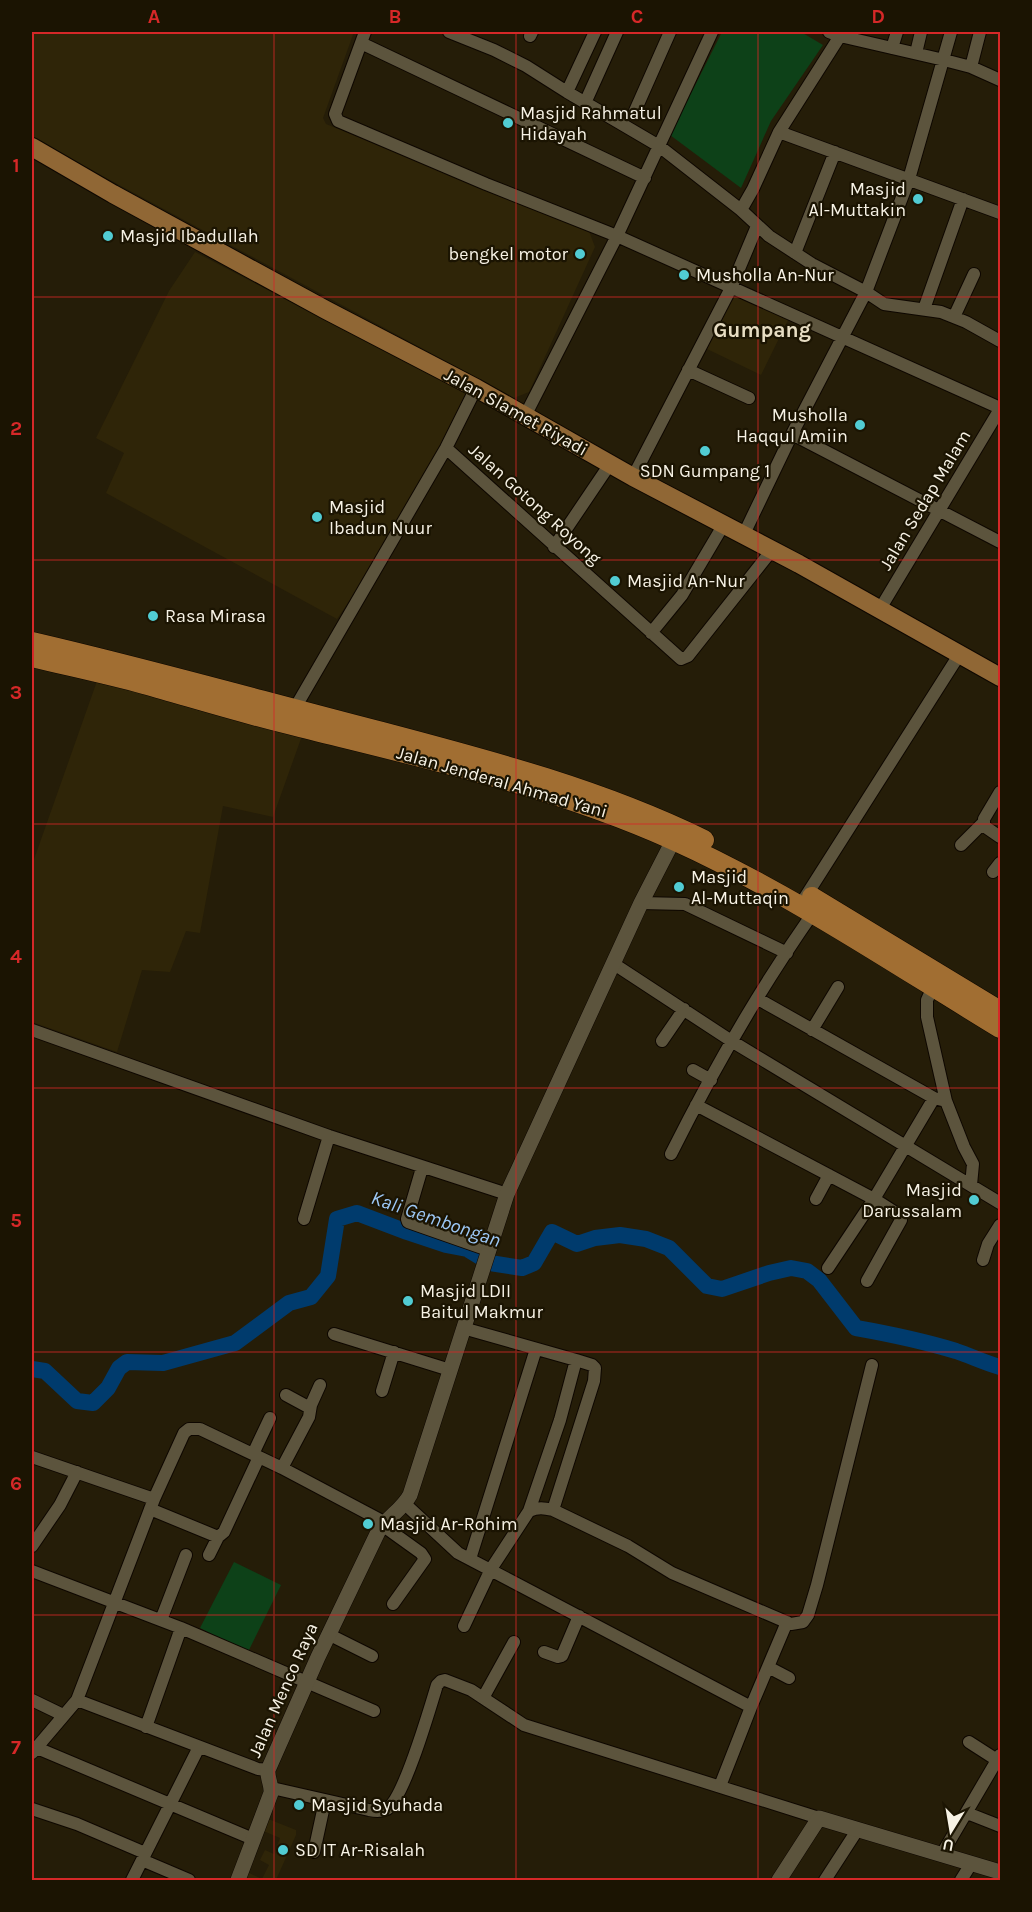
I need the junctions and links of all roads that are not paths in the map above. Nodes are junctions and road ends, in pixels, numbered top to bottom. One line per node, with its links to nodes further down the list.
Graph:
1 (448, 32): 18 (street)
2 (595, 32): 18 (street)
3 (617, 32): 19 (street)
4 (670, 32): 20 (street)
5 (712, 32): 22 (street)
6 (897, 32): 13 (street)
7 (921, 32): 14 (street)
8 (951, 32): 15 (street)
9 (980, 32): 16 (street)
10 (834, 34): 11 (street); 21 (street)
11 (855, 35): 13 (street)
12 (363, 37): 25 (street); 31 (street)
13 (892, 48): 14 (street)
14 (916, 53): 15 (street)
15 (944, 60): 16 (street); 26 (street)
16 (971, 67): 17 (street)
17 (1000, 80)
18 (567, 92): 19 (street)
19 (585, 103): 22 (street)
20 (635, 111)
21 (779, 132): 24 (street); 28 (street)
22 (659, 146): 25 (street); 28 (street)
23 (33, 151): 41 (main road, Jalan Slamet Riyadi)
24 (835, 152): 26 (street); 32 (street)
25 (645, 178): 31 (street)
26 (909, 179): 27 (street); 35 (street)
27 (963, 199): 29 (street); 36 (street)
28 (741, 210): 30 (street)
29 (1000, 213)
30 (757, 226): 32 (street); 34 (street)
31 (617, 236): 34 (street); 44 (street)
32 (795, 253): 35 (street)
33 (974, 274): 37 (street)
34 (731, 288): 38 (street); 40 (street)
35 (866, 292): 36 (street); 38 (street)
36 (924, 309): 37 (street)
37 (954, 317): 39 (street)
38 (843, 338): 43 (street); 45 (street)
39 (1000, 341)
40 (688, 370): 42 (street); 48 (street)
41 (476, 388): 44 (main road, Jalan Slamet Riyadi); 46 (street)
42 (749, 398)
43 (1000, 411): 49 (street, Jalan Sedap Malam)
44 (525, 416): 47 (main road, Jalan Slamet Riyadi)
45 (792, 434): 49 (street); 51 (street)
46 (446, 448): 53 (street, Jalan Gotong Royong); 61 (street)
47 (610, 464): 48 (main road, Jalan Slamet Riyadi); 53 (street)
48 (633, 477): 50 (main road, Jalan Slamet Riyadi)
49 (939, 509): 52 (street); 55 (street, Jalan Sedap Malam)
50 (724, 524): 51 (main road, Jalan Slamet Riyadi); 56 (street)
51 (744, 534): 54 (main road, Jalan Slamet Riyadi)
52 (1000, 542)
53 (554, 547): 56 (street, Jalan Gotong Royong)
54 (772, 550): 55 (main road, Jalan Slamet Riyadi); 56 (street, Jalan Gotong Royong)
55 (880, 609): 58 (main road, Jalan Slamet Riyadi)
56 (651, 633)
57 (32, 642): 61 (highway, Jalan Jenderal Ahmad Yani)
58 (959, 655): 60 (main road, Jalan Slamet Riyadi); 68 (street)
59 (32, 657): 61 (highway, Jalan Jenderal Ahmad Yani)
60 (1000, 675)
61 (294, 717): 64 (highway, Jalan Jenderal Ahmad Yani)
62 (1000, 792): 63 (street)
63 (984, 822): 65 (street); 66 (street)
64 (676, 834): 67 (street); 68 (highway, Jalan Jenderal Ahmad Yani)
65 (1000, 837)
66 (961, 845)
67 (641, 903): 69 (street); 70 (street)
68 (810, 904): 69 (street); 72 (highway, Jalan Jenderal Ahmad Yani); 75 (highway, Jalan Jenderal Ahmad Yani)
69 (787, 953): 73 (street)
70 (614, 964): 74 (street); 91 (street)
71 (838, 987): 78 (street)
72 (933, 987): 76 (highway, Jalan Jenderal Ahmad Yani); 83 (street)
73 (758, 999): 78 (street); 80 (street)
74 (684, 1009): 79 (street); 80 (street)
75 (1000, 1011)
76 (1000, 1028)
77 (32, 1030): 85 (street)
78 (812, 1030): 83 (street)
79 (662, 1041)
80 (733, 1042): 82 (street); 86 (street)
81 (693, 1070): 82 (street)
82 (711, 1080): 84 (street)
83 (940, 1100): 86 (street); 90 (street)
84 (696, 1105): 87 (street); 89 (street)
85 (329, 1136): 88 (street); 95 (street)
86 (905, 1146): 90 (street); 92 (street)
87 (671, 1155)
88 (422, 1168): 91 (street); 97 (street)
89 (829, 1175): 92 (street); 93 (street)
90 (971, 1185): 94 (street)
91 (507, 1194): 97 (street)
92 (874, 1198): 99 (street); 100 (street)
93 (816, 1199)
94 (1000, 1203)
95 (304, 1219)
96 (1000, 1225): 98 (street)
97 (488, 1252): 101 (street)
98 (984, 1260)
99 (828, 1268)
100 (867, 1281)
101 (463, 1328): 103 (street); 107 (street)
102 (334, 1334): 104 (street)
103 (536, 1349): 105 (street); 126 (street)
104 (394, 1352): 107 (street); 109 (street)
105 (576, 1360): 119 (street); 120 (street)
106 (872, 1365): 133 (street)
107 (450, 1370): 118 (street)
108 (320, 1385): 111 (street)
109 (382, 1391)
110 (286, 1395): 111 (street)
111 (310, 1408): 115 (street)
112 (270, 1418): 113 (street)
113 (256, 1455): 115 (street); 117 (street); 122 (street)
114 (32, 1457): 116 (street)
115 (282, 1468): 121 (street)
116 (77, 1472): 117 (street); 123 (street)
117 (152, 1504): 122 (street); 129 (street)
118 (402, 1507): 121 (street); 126 (street)
119 (553, 1510): 120 (street); 133 (street)
120 (529, 1511): 127 (street)
121 (384, 1523): 130 (street); 136 (street, Jalan Menco Raya)
122 (218, 1537): 125 (street)
123 (32, 1546)
124 (186, 1555): 132 (street)
125 (209, 1555)
126 (470, 1559): 127 (street)
127 (491, 1569): 131 (street); 134 (street)
128 (32, 1570): 129 (street)
129 (115, 1601): 132 (street); 145 (street)
130 (393, 1604)
131 (579, 1616): 138 (street); 146 (street)
132 (161, 1620): 135 (street)
133 (786, 1622): 140 (street)
134 (464, 1626)
135 (181, 1628): 142 (street); 149 (street)
136 (328, 1634): 139 (street); 142 (street, Jalan Menco Raya)
137 (514, 1642): 143 (street)
138 (544, 1652)
139 (372, 1656)
140 (768, 1667): 141 (street); 146 (street)
141 (789, 1678)
142 (306, 1682): 147 (street); 154 (street, Jalan Menco Raya)
143 (483, 1698): 155 (street); 157 (street)
144 (32, 1700): 148 (street)
145 (77, 1700): 148 (street); 149 (street)
146 (751, 1707): 155 (street)
147 (374, 1711)
148 (63, 1715): 152 (street)
149 (146, 1727): 151 (street)
150 (969, 1742): 153 (street)
151 (199, 1747): 154 (street); 158 (street)
152 (34, 1750): 158 (street)
153 (999, 1757): 160 (street)
154 (268, 1770): 156 (street, Jalan Menco Raya)
155 (720, 1786): 161 (street)
156 (272, 1788): 157 (street); 164 (street)
157 (325, 1801): 165 (street)
158 (172, 1804): 164 (street); 167 (street)
159 (32, 1809): 167 (street)
160 (967, 1813): 162 (street); 166 (street)
161 (819, 1818): 163 (street); 173 (street)
162 (1000, 1826)
163 (858, 1829): 166 (street); 174 (street)
164 (253, 1839): 172 (street)
165 (314, 1852)
166 (942, 1854): 168 (street)
167 (144, 1857): 170 (street); 171 (street)
168 (971, 1864): 169 (street); 175 (street)
169 (1000, 1872)
170 (132, 1881)
171 (189, 1881)
172 (238, 1881)
173 (779, 1881)
174 (825, 1881)
175 (961, 1881)

